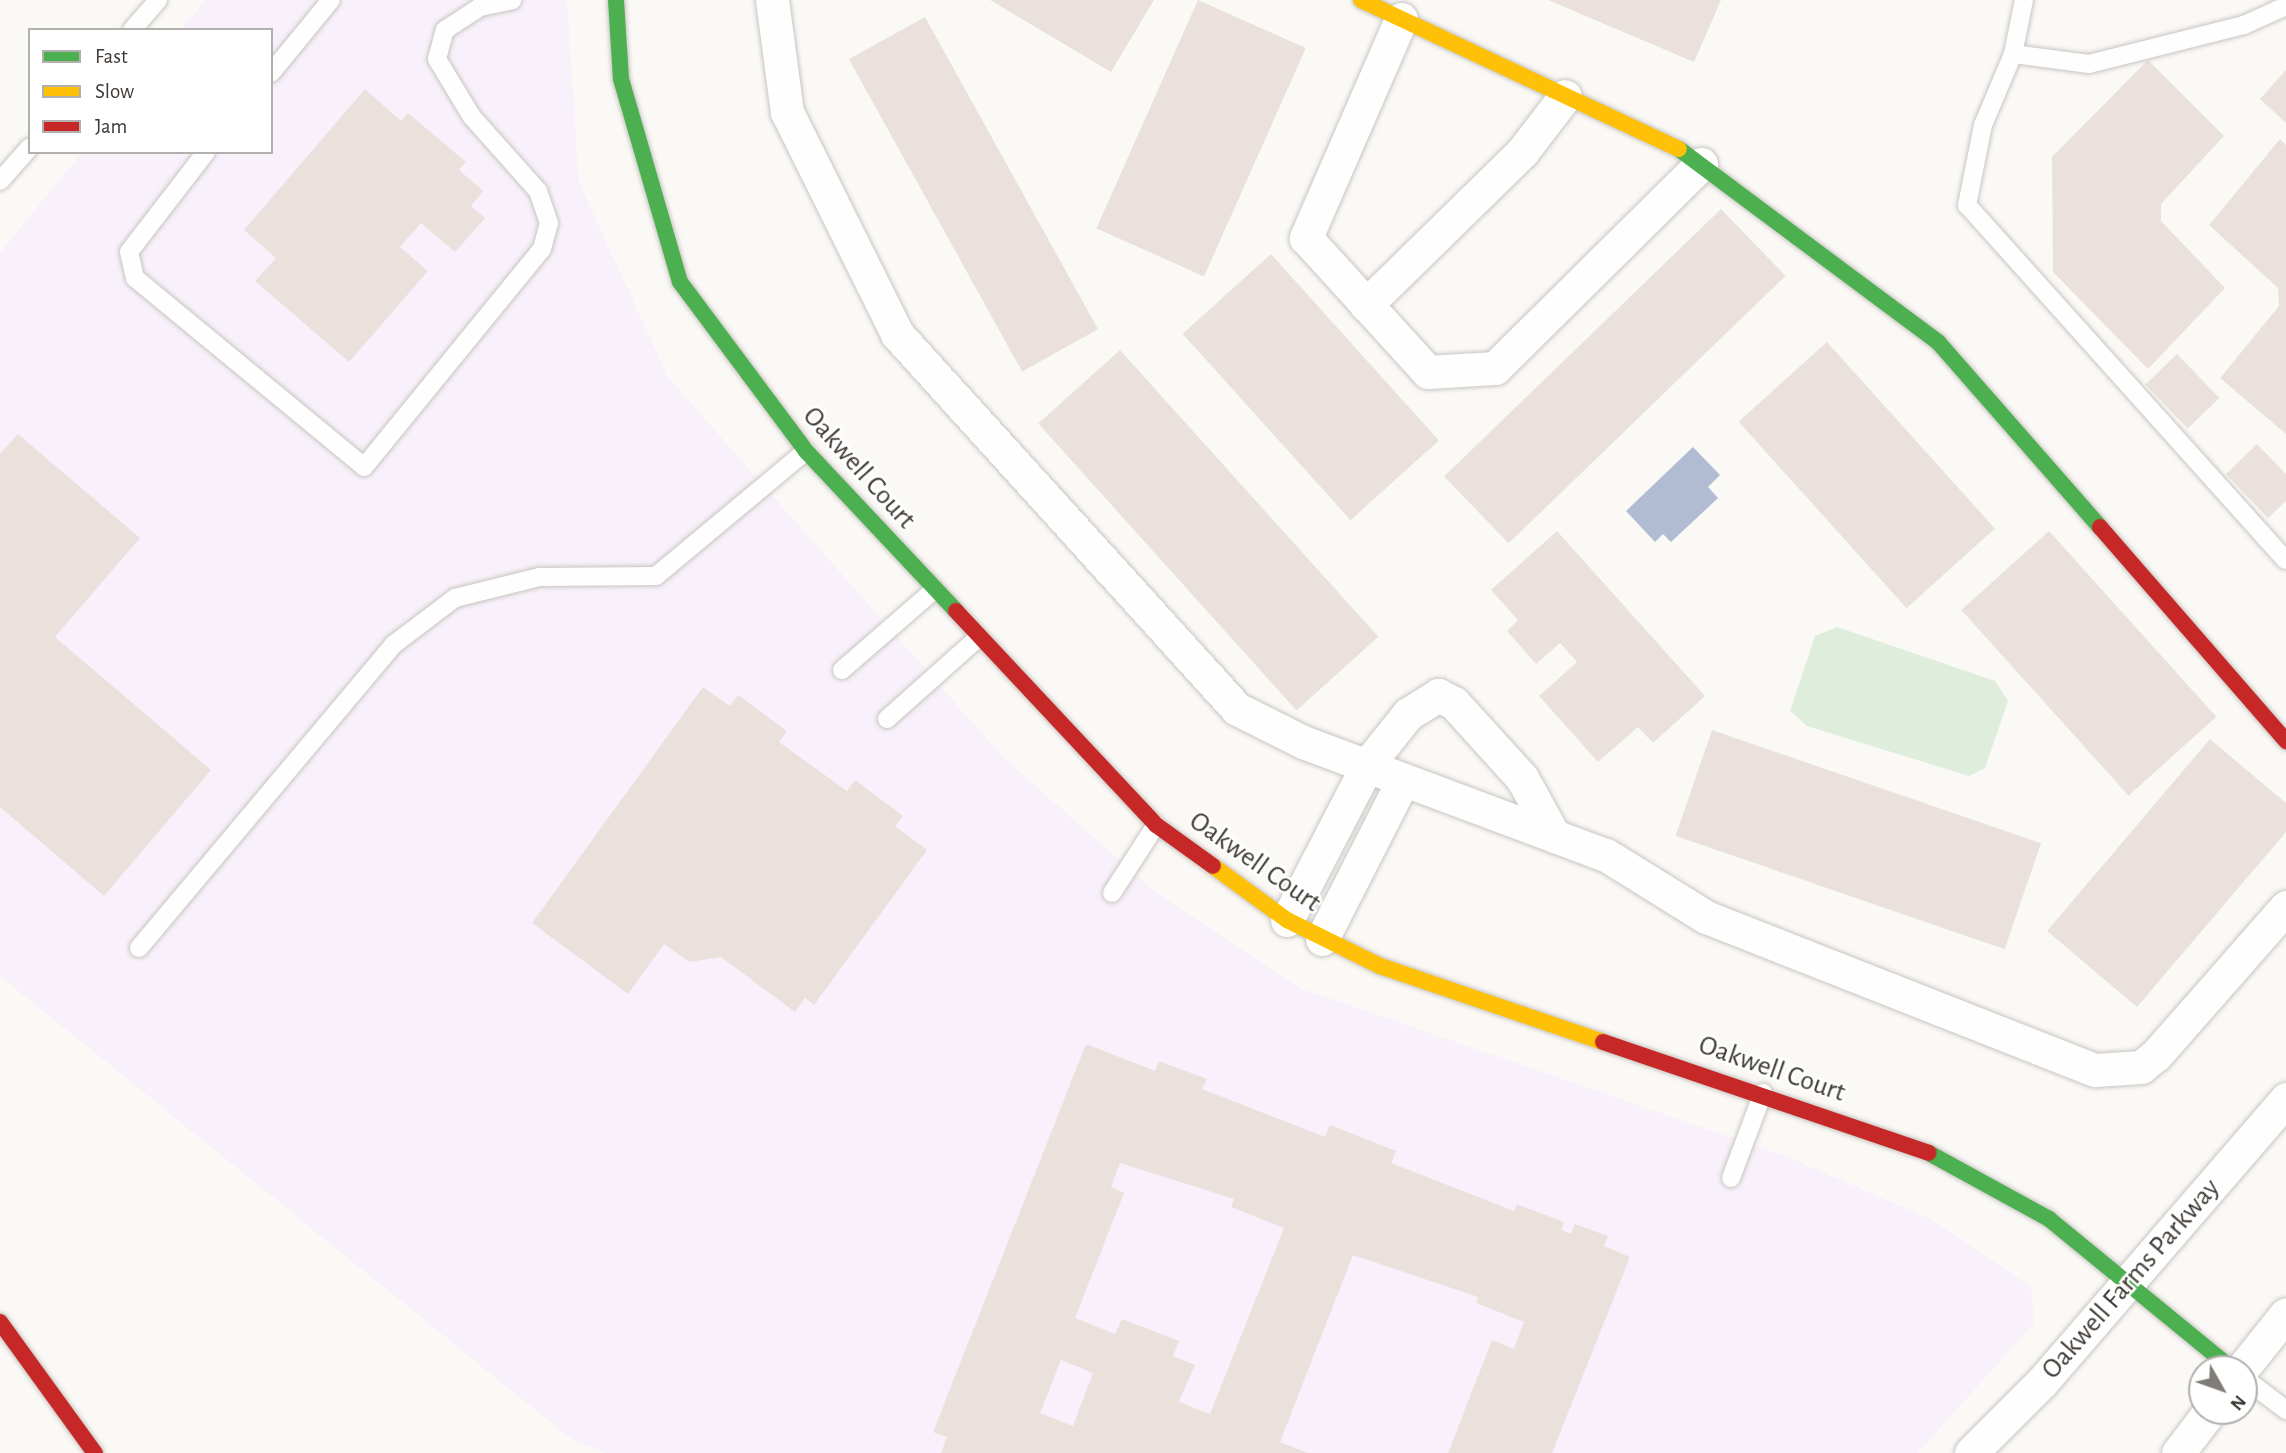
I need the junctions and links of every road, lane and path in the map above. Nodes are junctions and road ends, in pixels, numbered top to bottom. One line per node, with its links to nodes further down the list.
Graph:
1 (158, 0): 12 (lane)
2 (331, 0): 14 (lane)
3 (512, 0): 9 (lane)
4 (608, 0): 5 (lane)
5 (616, 0): 21 (street, Oakwell Court)
6 (772, 0): 28 (street)
7 (1361, 0): 11 (street)
8 (2024, 0): 13 (lane)
9 (489, 2): 17 (lane)
10 (2286, 6): 13 (lane)
11 (1401, 19): 15 (street); 20 (street)
12 (134, 28)
13 (2013, 54): 22 (lane)
14 (273, 71)
15 (1565, 96): 18 (street); 20 (street)
16 (28, 149): 19 (lane)
17 (204, 154)
18 (1701, 164): 20 (street); 27 (street)
19 (0, 181)
20 (1366, 304)
21 (806, 451): 23 (street, Oakwell Court); 36 (lane)
22 (2286, 560)
23 (934, 590): 24 (street, Oakwell Court); 25 (lane)
24 (978, 638): 26 (lane); 30 (street, Oakwell Court)
25 (842, 670)
26 (887, 719)
27 (2286, 741)
28 (1368, 764): 29 (street); 31 (street); 34 (street)
29 (1404, 780): 31 (street); 35 (street)
30 (1156, 825): 32 (lane); 34 (street, Oakwell Court)
31 (1554, 836): 33 (street)
32 (1112, 893)
33 (2286, 907)
34 (1287, 920): 35 (street, Oakwell Court)
35 (1322, 939): 37 (street, Oakwell Court)
36 (139, 948)
37 (1763, 1093): 39 (lane); 40 (street, Oakwell Court)
38 (2286, 1099): 40 (street, Oakwell Farms Parkway)
39 (1731, 1178)
40 (2129, 1283): 43 (street, Oakwell Court); 49 (street, Oakwell Farms Parkway)
41 (2286, 1314): 44 (street)
42 (0, 1322): 48 (street)
43 (2215, 1355)
44 (2253, 1355)
45 (2258, 1389): 46 (lane)
46 (2286, 1410)
47 (2199, 1425): 50 (street)
48 (95, 1453)
49 (1971, 1453)
50 (2178, 1453)

